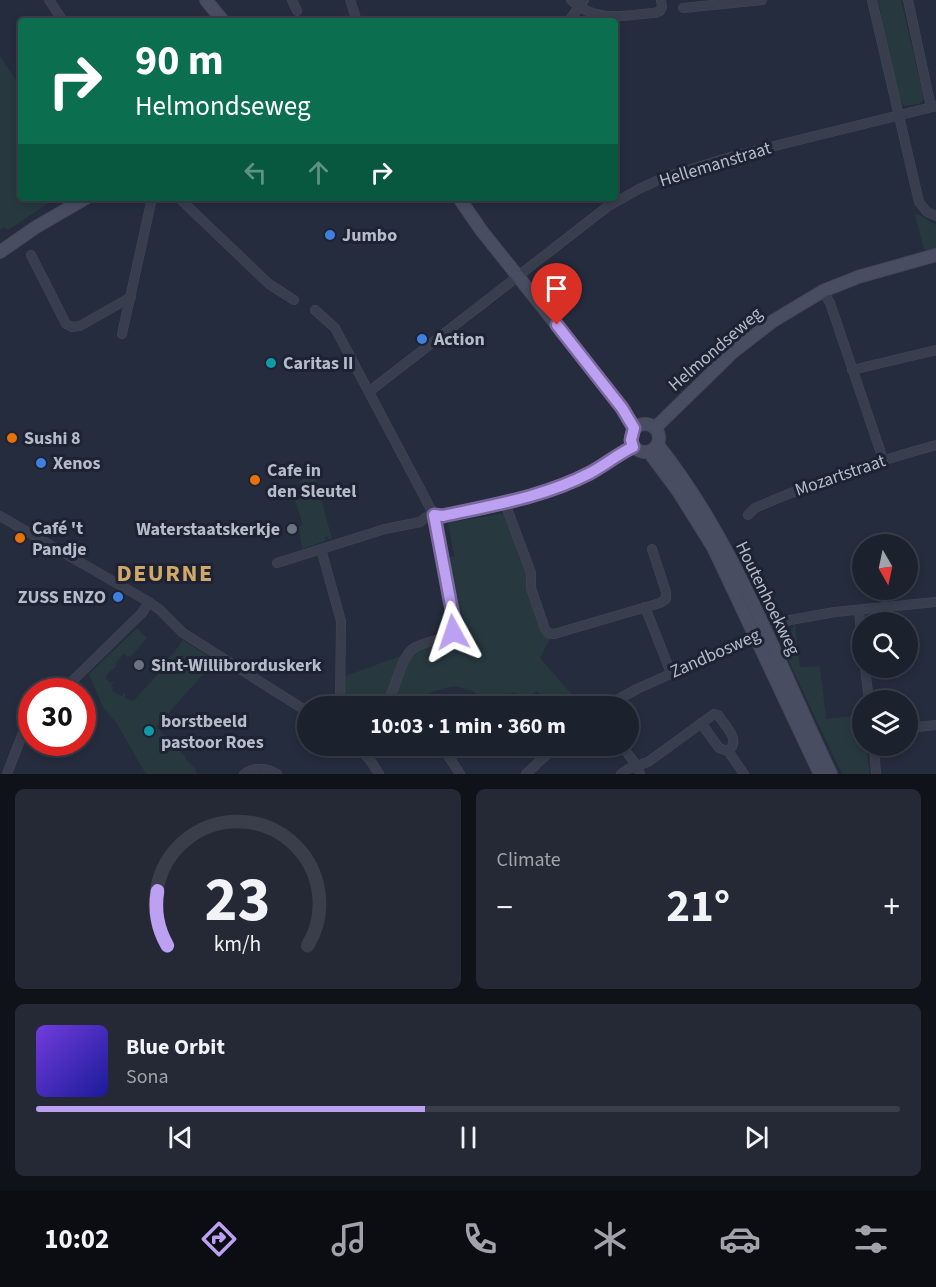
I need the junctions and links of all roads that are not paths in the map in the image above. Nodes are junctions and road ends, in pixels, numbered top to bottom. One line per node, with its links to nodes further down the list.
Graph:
1 (49, 0): 14 (street)
2 (292, 0): 13 (street)
3 (350, 0): 17 (street)
4 (571, 0): 10 (street)
5 (762, 0): 8 (street)
6 (872, 0): 20 (street)
7 (908, 0): 19 (street)
8 (743, 1): 12 (street)
9 (207, 2): 15 (street); 16 (street)
10 (582, 4): 11 (street); 18 (street)
11 (662, 4)
12 (683, 8)
13 (297, 11)
14 (61, 18)
15 (213, 18)
16 (220, 18)
17 (356, 18)
18 (571, 18)
19 (933, 106): 20 (street, Hellemanstraat)
20 (900, 115): 26 (street, Hellemanstraat); 29 (street)
21 (73, 201): 28 (street)
22 (82, 201): 28 (street)
23 (151, 201): 37 (street)
24 (182, 201): 38 (street)
25 (461, 201): 35 (street)
26 (618, 201)
27 (618, 201): 35 (street, Hellemanstraat)
28 (60, 212): 30 (street)
29 (936, 216)
30 (25, 234): 31 (street); 32 (street)
31 (0, 246)
32 (0, 252)
33 (31, 255): 37 (street)
34 (936, 255): 36 (street, Helmondseweg)
35 (518, 275): 43 (street, Hellemanstraat); 45 (street)
36 (823, 291): 42 (street); 44 (street, Helmondseweg)
37 (131, 297): 40 (street)
38 (294, 300)
39 (315, 309): 43 (street)
40 (122, 334)
41 (936, 350): 42 (street)
42 (852, 370): 49 (street)
43 (369, 391): 51 (street)
44 (656, 427): 45 (street); 48 (street)
45 (634, 428): 47 (street)
46 (936, 446): 49 (street, Mozartstraat)
47 (633, 447): 48 (street); 50 (street)
48 (654, 448): 62 (street, Houtenhoekweg)
49 (883, 459): 52 (street, Mozartstraat)
50 (505, 503): 51 (street); 59 (street)
51 (434, 515): 54 (street); 66 (street)
52 (748, 515)
53 (0, 516): 57 (street)
54 (321, 549): 56 (street); 65 (street)
55 (652, 549): 59 (street)
56 (277, 563)
57 (149, 602): 64 (street); 68 (street)
58 (935, 602): 60 (street, Zandbosweg); 61 (street)
59 (645, 607): 63 (street)
60 (859, 610): 62 (street, Zandbosweg)
61 (936, 613)
62 (759, 633): 63 (street, Zandbosweg); 88 (street, Houtenhoekweg); 89 (street, Houtenhoekweg)
63 (671, 673): 67 (street, Zandbosweg)
64 (75, 678)
65 (340, 696)
66 (391, 696)
67 (624, 696)
68 (297, 705)
69 (701, 723): 73 (street); 73 (street); 79 (street)
70 (936, 725): 71 (street)
71 (918, 727)
72 (18, 746): 80 (street)
73 (728, 751): 87 (street)
74 (367, 756): 83 (street)
75 (452, 756): 84 (street)
76 (545, 756): 85 (street)
77 (629, 756): 79 (street)
78 (875, 756): 90 (street)
79 (639, 770): 86 (street)
80 (8, 774)
81 (244, 774): 82 (street)
82 (277, 774)
83 (379, 774)
84 (460, 774)
85 (526, 774)
86 (621, 774)
87 (744, 774)
88 (820, 774)
89 (831, 774)
90 (876, 774)

